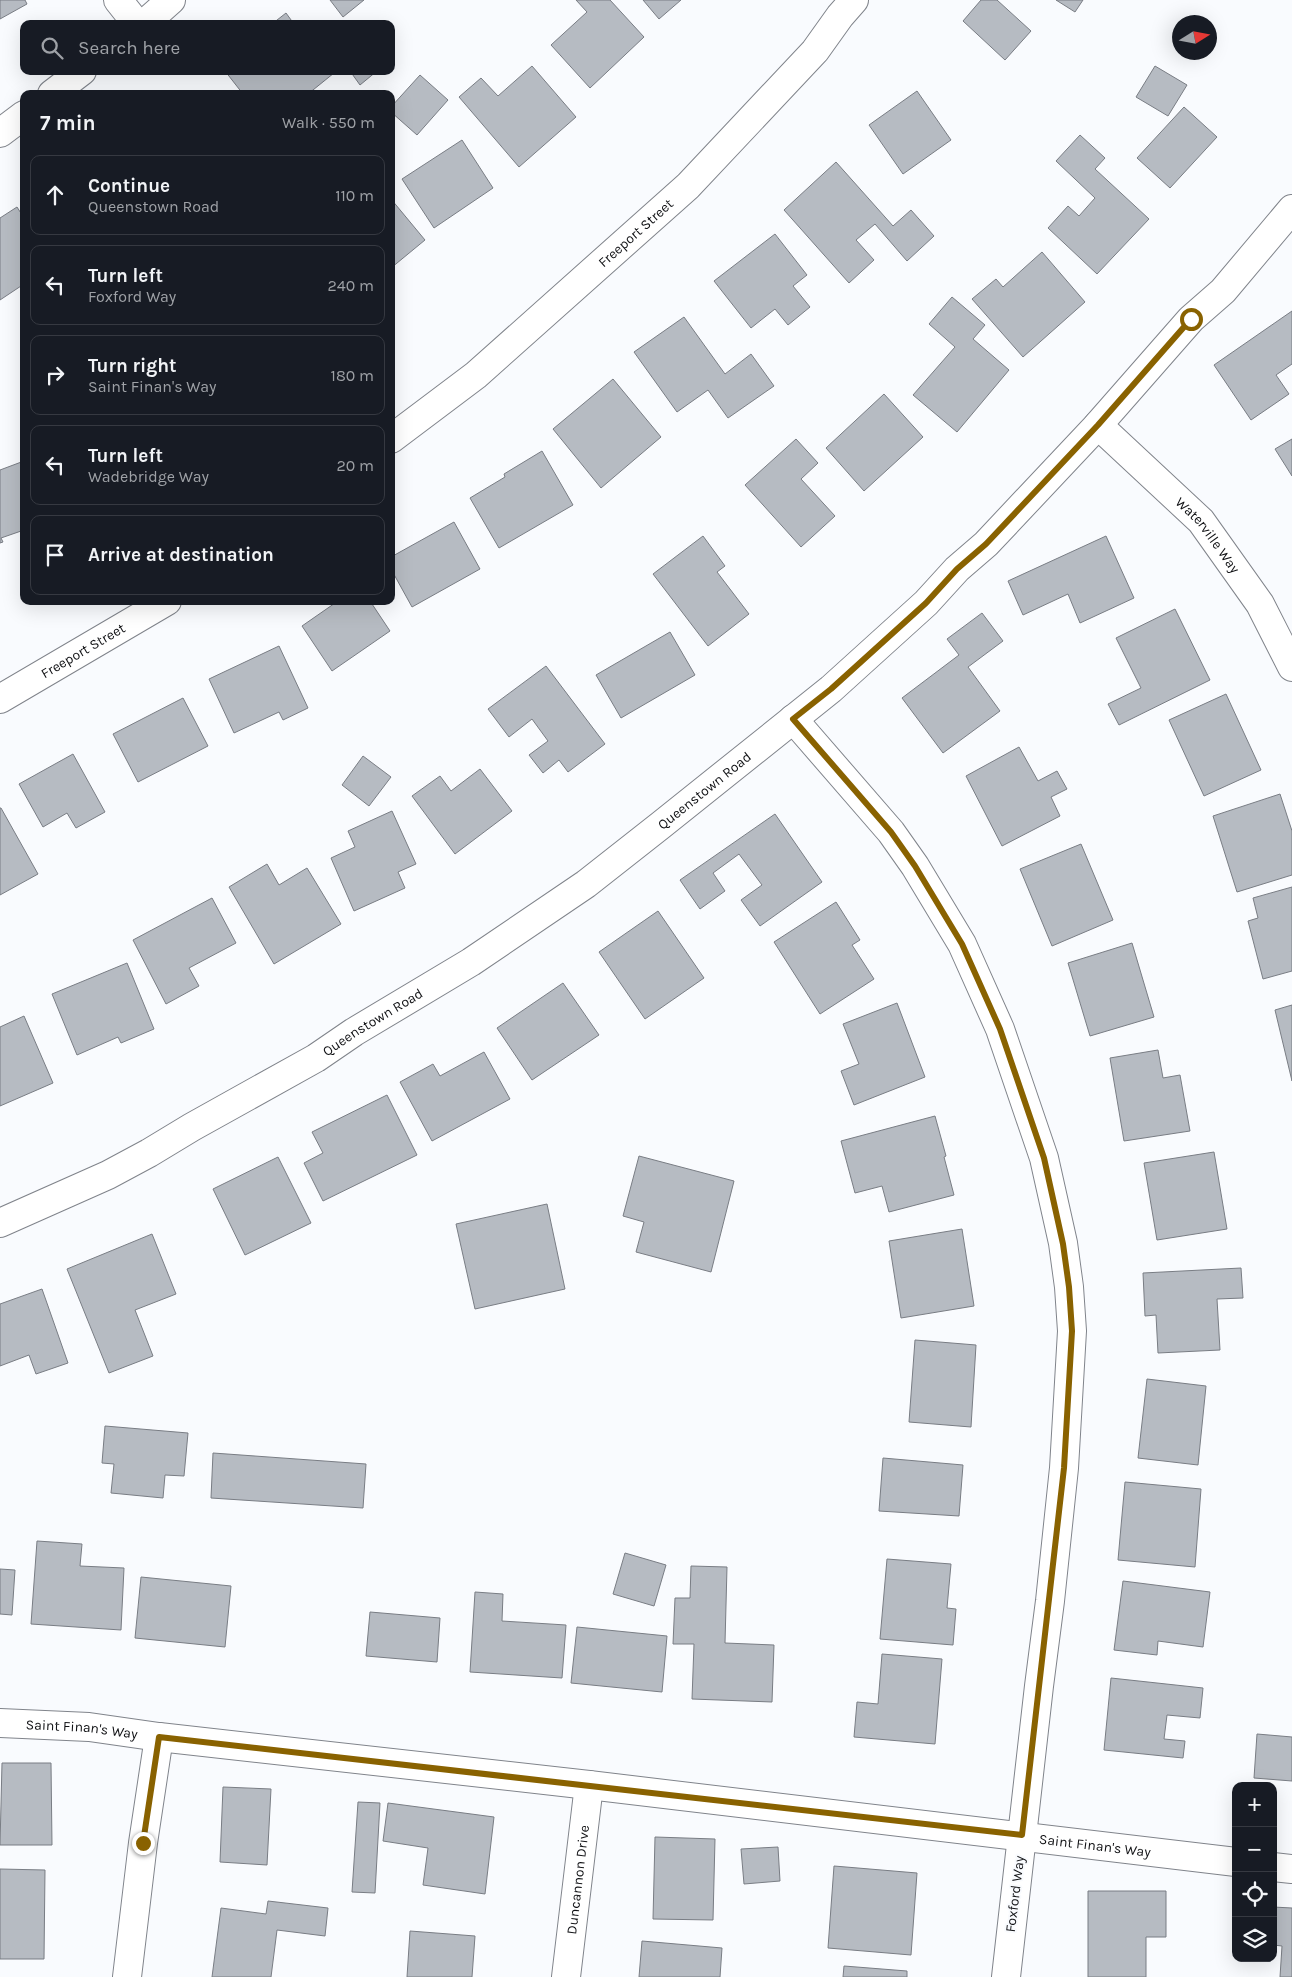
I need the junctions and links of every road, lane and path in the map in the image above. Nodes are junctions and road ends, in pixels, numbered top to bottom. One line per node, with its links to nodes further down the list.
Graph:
1 (118, 0): 4 (street)
2 (171, 0): 5 (street)
3 (854, 0): 12 (street, Freeport Street)
4 (134, 20)
5 (148, 20)
6 (77, 75): 7 (street)
7 (57, 90)
8 (20, 118): 9 (street)
9 (0, 133)
10 (1292, 209): 11 (street, Queenstown Road)
11 (1098, 425): 14 (street, Waterville Way); 16 (street, Queenstown Road)
12 (395, 436)
13 (160, 605): 15 (street, Freeport Street)
14 (1292, 667)
15 (0, 699)
16 (793, 719): 17 (street, Queenstown Road); 21 (street, Foxford Way)
17 (0, 1223)
18 (0, 1723): 19 (street, Saint Finan's Way)
19 (159, 1737): 20 (street, Saint Finan's Way); 25 (street)
20 (589, 1785): 21 (street, Saint Finan's Way); 26 (street, Duncannon Drive)
21 (1022, 1835): 22 (street, Saint Finan's Way); 27 (street, Foxford Way)
22 (1232, 1861)
23 (1277, 1867): 24 (street)
24 (1292, 1869)
25 (127, 1977)
26 (566, 1977)
27 (1006, 1977)

